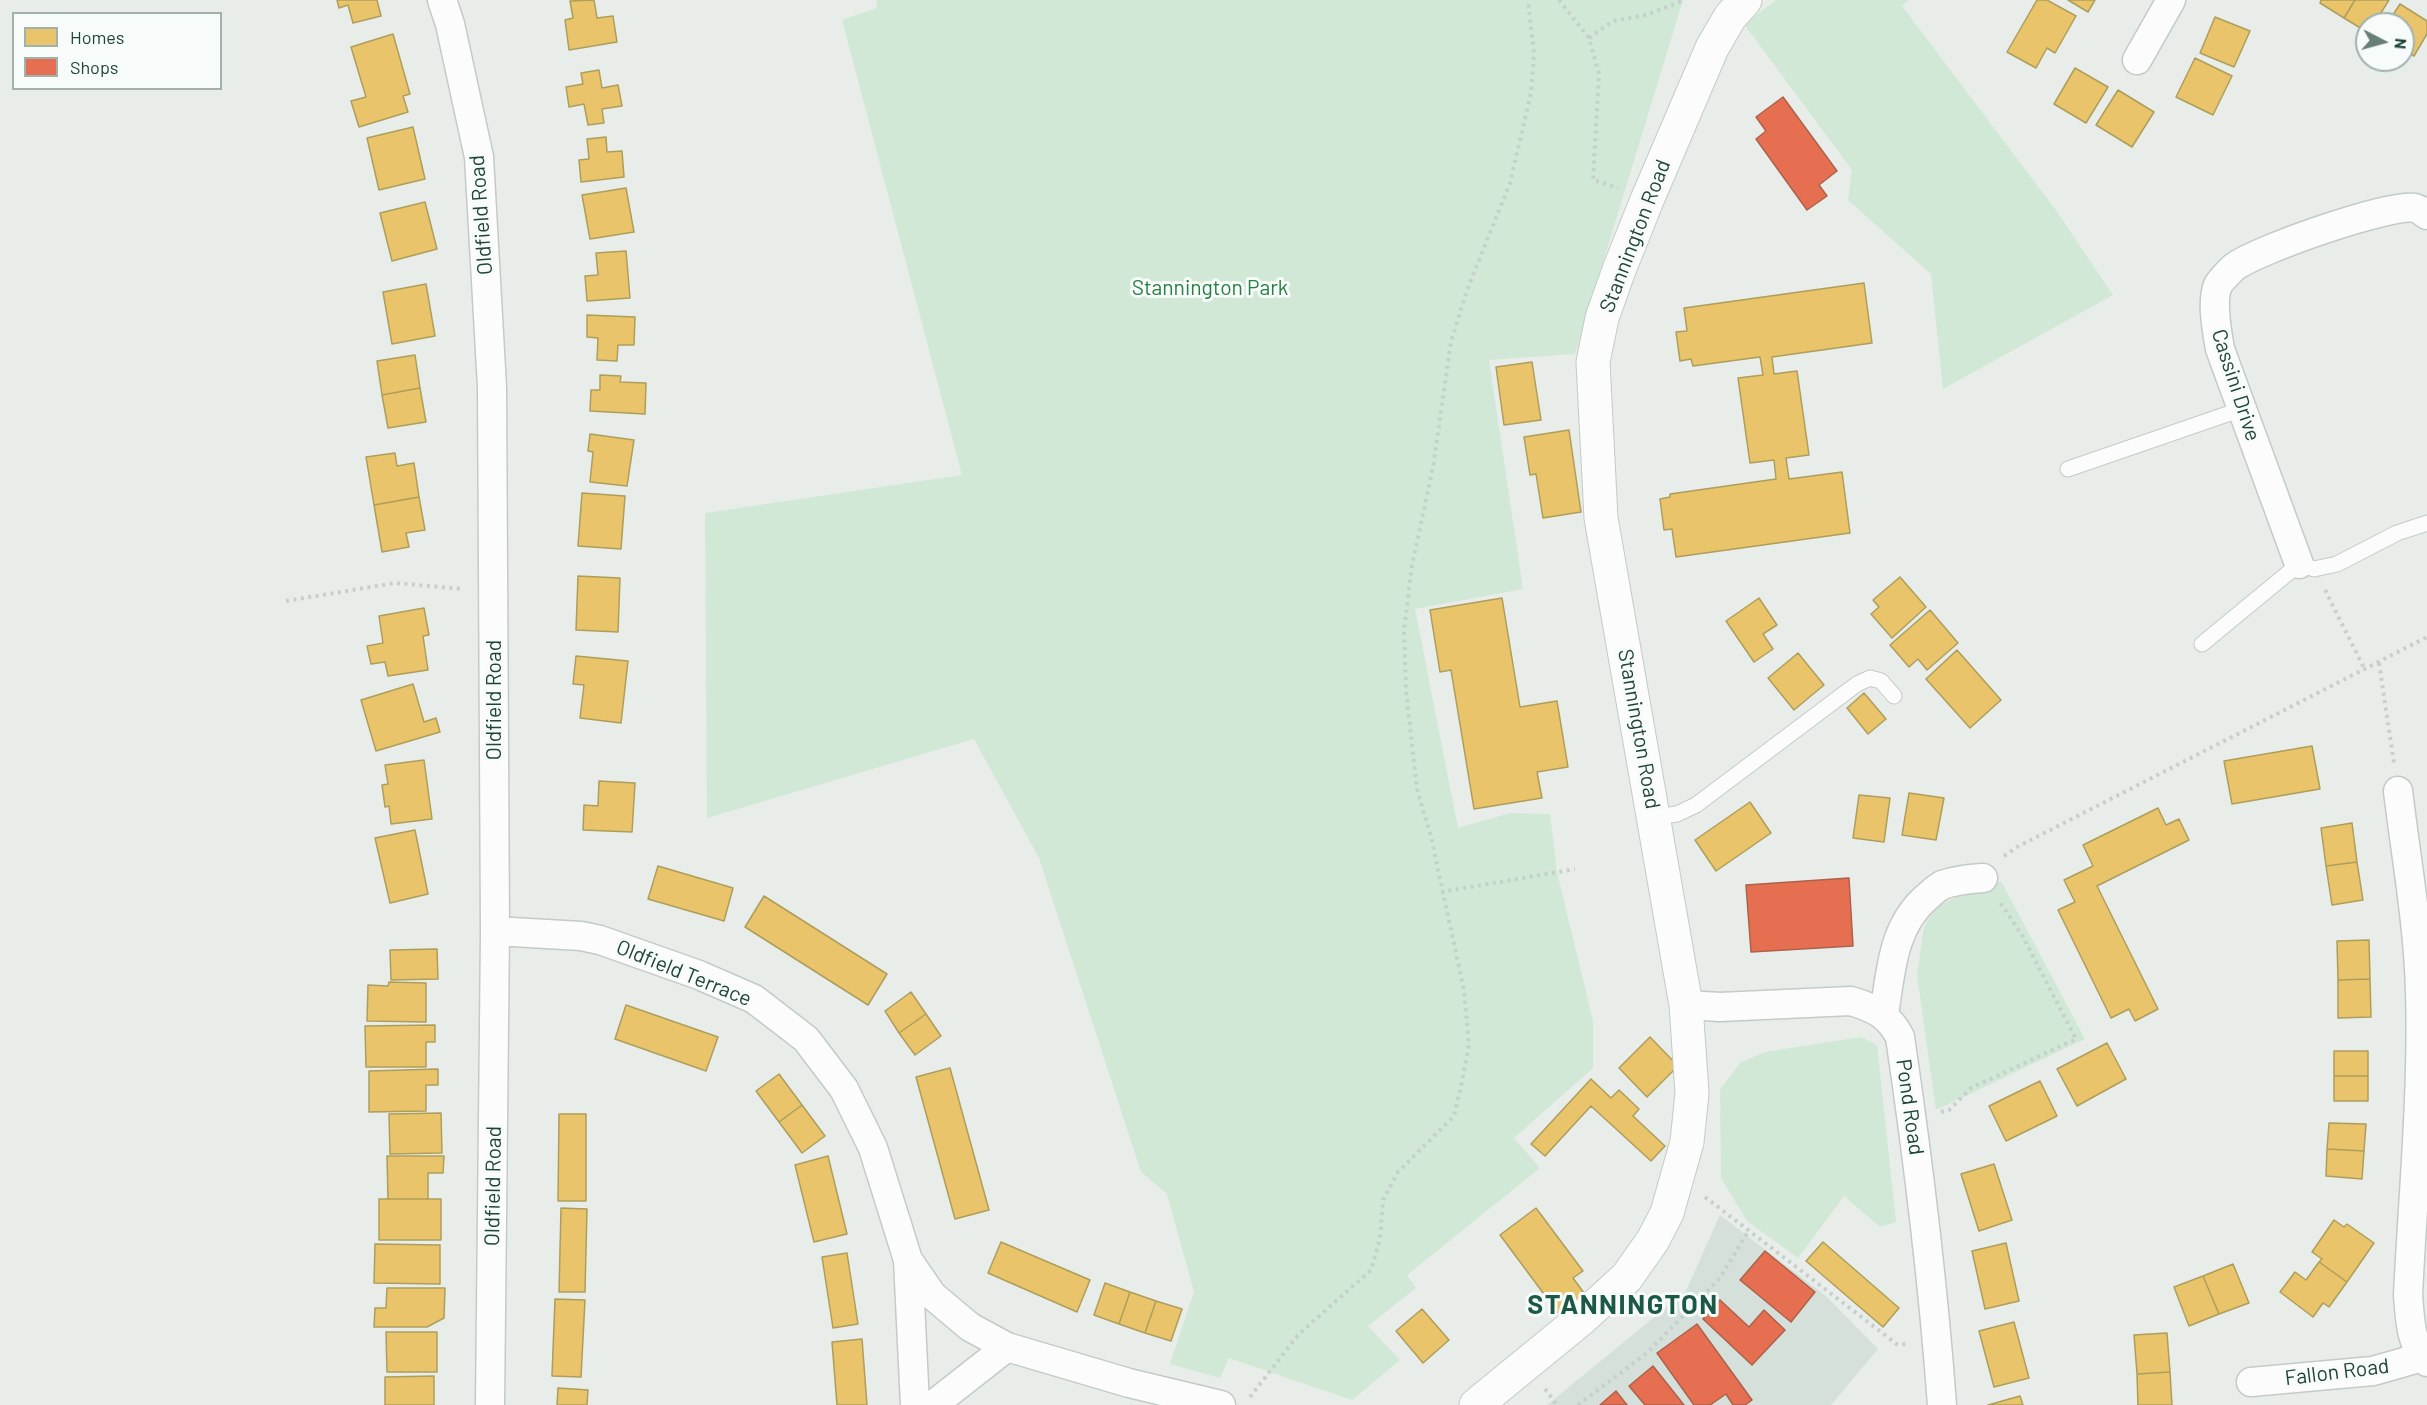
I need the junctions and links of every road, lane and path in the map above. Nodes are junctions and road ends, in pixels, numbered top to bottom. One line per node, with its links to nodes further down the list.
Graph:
1 (442, 0): 15 (street, Oldfield Road)
2 (1528, 0): 26 (path)
3 (1559, 0): 7 (path)
4 (1685, 0): 7 (path)
5 (1745, 0): 9 (main road, Stannington Road)
6 (2171, 0): 8 (street)
7 (1590, 38): 9 (path)
8 (2137, 60)
9 (1647, 200): 23 (main road, Stannington Road)
10 (2427, 215): 11 (street, Cassini Drive)
11 (2242, 409): 12 (lane); 14 (street, Cassini Drive)
12 (2068, 469)
13 (2427, 524): 14 (lane)
14 (2306, 566): 18 (lane); 20 (path)
15 (493, 592): 16 (path); 27 (street, Oldfield Road)
16 (286, 601)
17 (2427, 637): 19 (path)
18 (2202, 644)
19 (2379, 663): 20 (path); 22 (path)
20 (2365, 670): 25 (path)
21 (1894, 696): 23 (lane)
22 (2398, 791): 36 (street)
23 (1655, 817): 28 (main road, Stannington Road)
24 (1575, 869): 26 (path)
25 (1983, 878): 29 (street); 30 (path)
26 (1441, 892): 42 (path)
27 (495, 931): 33 (street, Oldfield Terrace); 38 (street, Oldfield Road)
28 (1686, 1005): 29 (street); 31 (main road, Stannington Road)
29 (1884, 1014): 30 (street, Pond Road)
30 (1912, 1120): 34 (street, Pond Road)
31 (1678, 1177): 32 (path); 43 (main road, Stannington Road)
32 (1749, 1230): 34 (path); 44 (path)
33 (908, 1260): 35 (street, Oldfield Terrace); 39 (street)
34 (1937, 1340): 45 (street, Pond Road)
35 (1007, 1347): 40 (street); 41 (street, Oldfield Terrace)
36 (2425, 1359): 37 (street, Fallon Road)
37 (2252, 1382)
38 (490, 1405)
39 (915, 1405)
40 (933, 1405)
41 (1221, 1405)
42 (1244, 1405)
43 (1476, 1405)
44 (1578, 1405)
45 (1942, 1405)

